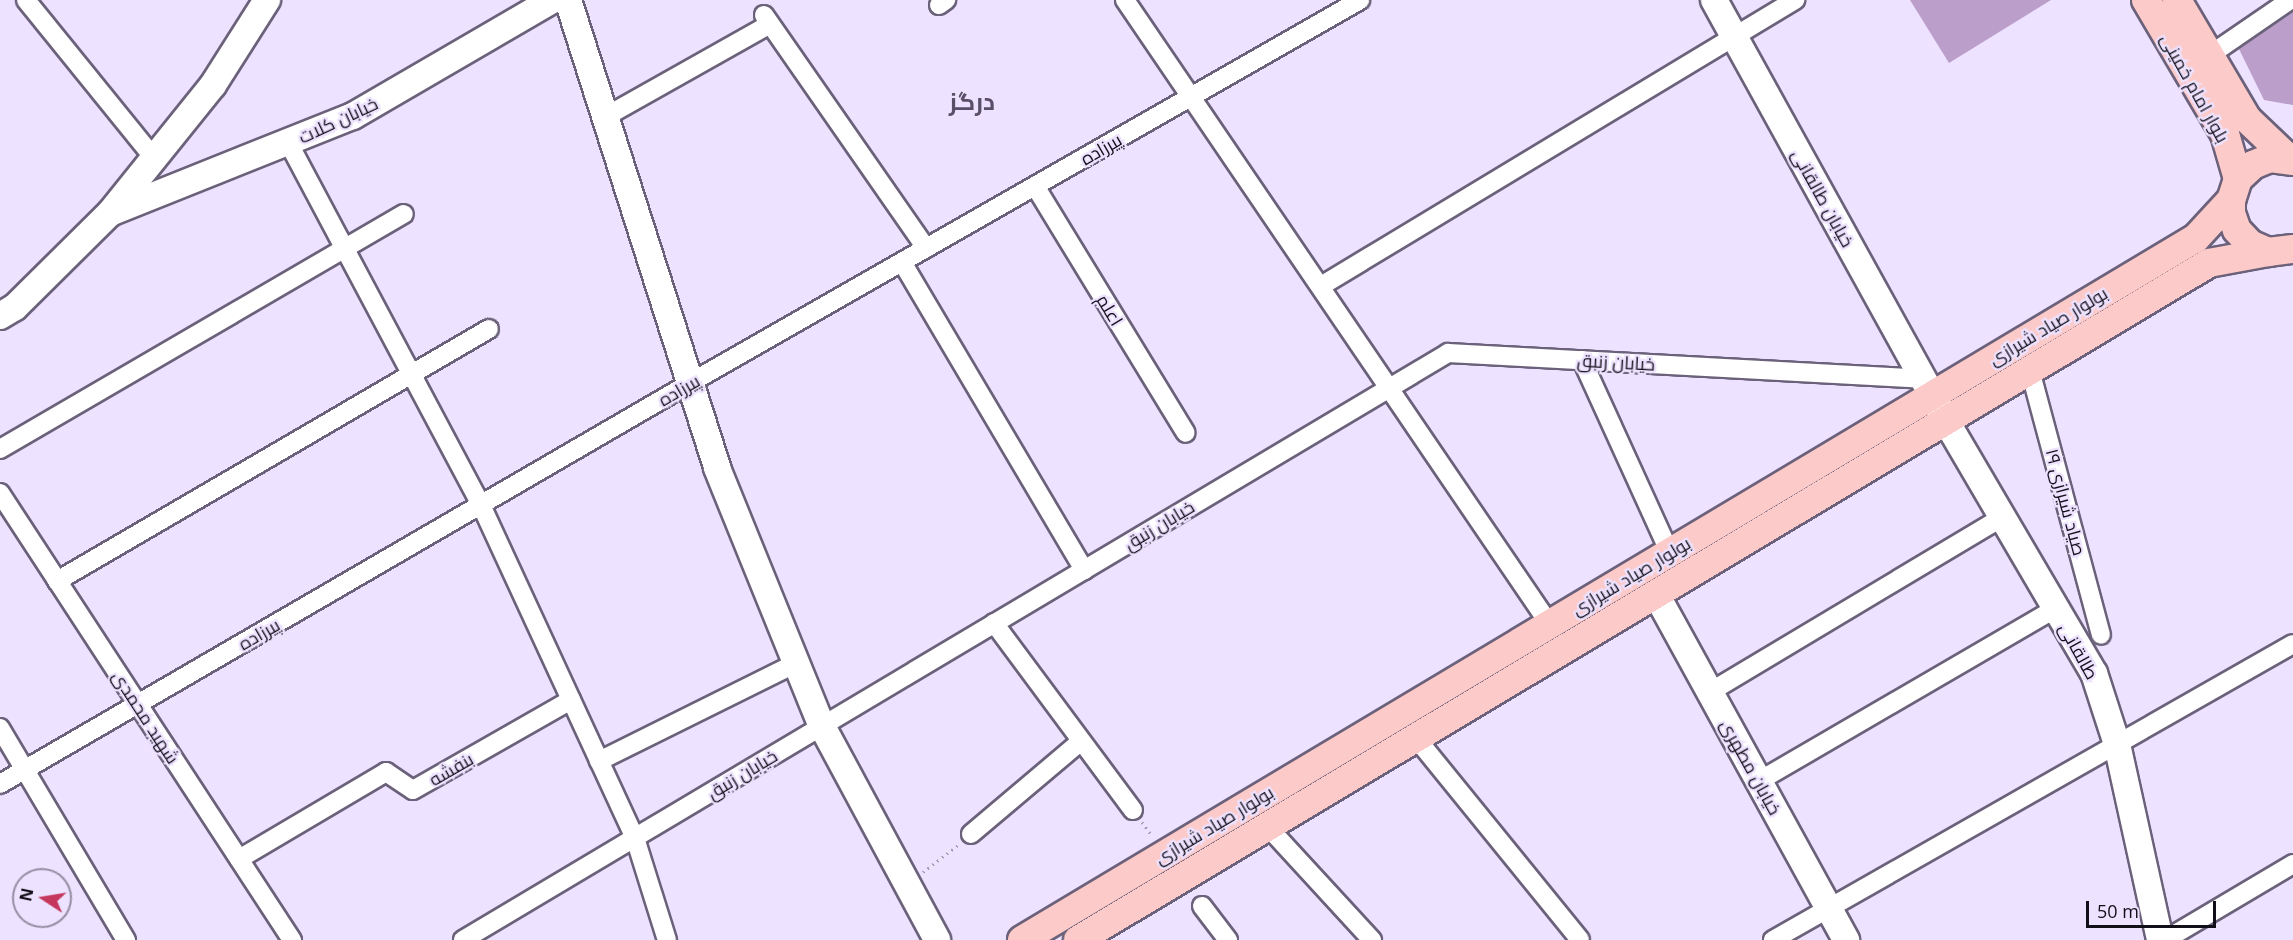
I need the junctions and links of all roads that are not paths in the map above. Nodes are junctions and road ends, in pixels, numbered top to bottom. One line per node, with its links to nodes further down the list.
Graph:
1 (26, 0): 17 (street)
2 (267, 0): 17 (street)
3 (552, 0): 16 (street, خیابان کلات)
4 (568, 0): 15 (street)
5 (1125, 0): 14 (street)
6 (1360, 0): 14 (street, پیرزاده)
7 (1714, 0): 12 (street, خیابان طالقانی)
8 (1795, 0): 12 (street)
9 (2146, 0): 20 (main road, بلوار امام خمینی)
10 (2177, 0): 13 (main road, بلوار امام خمینی)
11 (2290, 0): 13 (street)
12 (1734, 38): 27 (street); 34 (street, خیابان طالقانی)
13 (2210, 55): 18 (main road, بلوار امام خمینی)
14 (1192, 96): 19 (street, پیرزاده); 27 (street)
15 (605, 117): 24 (street); 33 (street)
16 (288, 142): 21 (street, خیابان کلات); 23 (street)
17 (154, 158): 21 (street)
18 (2291, 160): 20 (main road, بولوار صیاد شیرازی)
19 (1035, 186): 24 (street, پیرزاده); 37 (street, اعلم)
20 (2234, 190): 25 (main road, بلوار امام خمینی); 34 (main road, بولوار صیاد شیرازی)
21 (110, 213): 28 (street)
22 (403, 213): 23 (street)
23 (344, 248): 32 (street); 38 (street)
24 (926, 248): 26 (street, پیرزاده)
25 (2282, 255): 31 (main road, بولوار صیاد شیرازی)
26 (902, 262): 33 (street, پیرزاده); 43 (street)
27 (1321, 286): 35 (street)
28 (0, 316)
29 (489, 329): 32 (street)
30 (1582, 360): 34 (street, خیابان زنبق); 35 (street, خیابان زنبق); 42 (street)
31 (2030, 370): 36 (main road, بولوار صیاد شیرازی); 49 (street, صیاد شیرازی ۱۹)
32 (411, 375): 40 (street); 44 (street)
33 (690, 383): 40 (street, پیرزاده); 51 (street)
34 (1927, 387): 36 (street, خیابان طالقانی); 42 (main road, بولوار صیاد شیرازی)
35 (1390, 388): 43 (street, خیابان زنبق); 48 (street)
36 (1946, 421): 41 (street, طالقانی); 45 (main road, بولوار صیاد شیرازی)
37 (1186, 433)
38 (0, 449)
39 (0, 494): 44 (street, شهید محمدی)
40 (481, 505): 53 (street); 54 (street, پیرزاده)
41 (2001, 518): 46 (street, طالقانی); 52 (street)
42 (1670, 553): 48 (main road, بولوار صیاد شیرازی)
43 (1084, 570): 47 (street, خیابان زنبق)
44 (57, 581): 54 (street, شهید محمدی)
45 (1656, 594): 52 (street, خیابان مطهری); 57 (main road, بولوار صیاد شیرازی)
46 (2055, 609): 59 (street, طالقانی); 62 (street)
47 (994, 623): 55 (street, خیابان زنبق); 58 (street)
48 (1550, 625): 77 (main road, بولوار صیاد شیرازی)
49 (2101, 635)
50 (2293, 644): 59 (street)
51 (796, 663): 55 (street); 60 (street)
52 (1710, 692): 62 (street, خیابان مطهری)
53 (571, 700): 60 (street); 68 (street, بنفشه)
54 (138, 704): 61 (street, پیرزاده); 68 (street, شهید محمدی)
55 (822, 726): 67 (street, خیابان زنبق); 76 (street)
56 (0, 728): 61 (street)
57 (1416, 738): 65 (main road, بولوار صیاد شیرازی); 81 (street)
58 (1082, 741): 64 (street); 66 (street)
59 (2116, 744): 71 (street); 84 (street, طالقانی)
60 (599, 761): 67 (street)
61 (25, 770): 63 (street, پیرزاده); 72 (street)
62 (1759, 781): 71 (street, خیابان مطهری)
63 (0, 784)
64 (1133, 810)
65 (1268, 827): 78 (main road, بولوار صیاد شیرازی); 80 (street)
66 (971, 834)
67 (634, 838): 74 (street, خیابان زنبق); 75 (street)
68 (239, 859): 73 (street, شهید محمدی)
69 (2293, 864): 85 (street)
70 (1202, 906): 79 (street)
71 (1828, 909): 82 (street); 83 (street, خیابان مطهری)
72 (126, 940)
73 (292, 940)
74 (463, 940)
75 (667, 940)
76 (937, 940)
77 (1023, 940)
78 (1078, 940)
79 (1228, 940)
80 (1372, 940)
81 (1580, 940)
82 (1773, 940)
83 (1846, 940)
84 (2160, 940)
85 (2165, 940)

